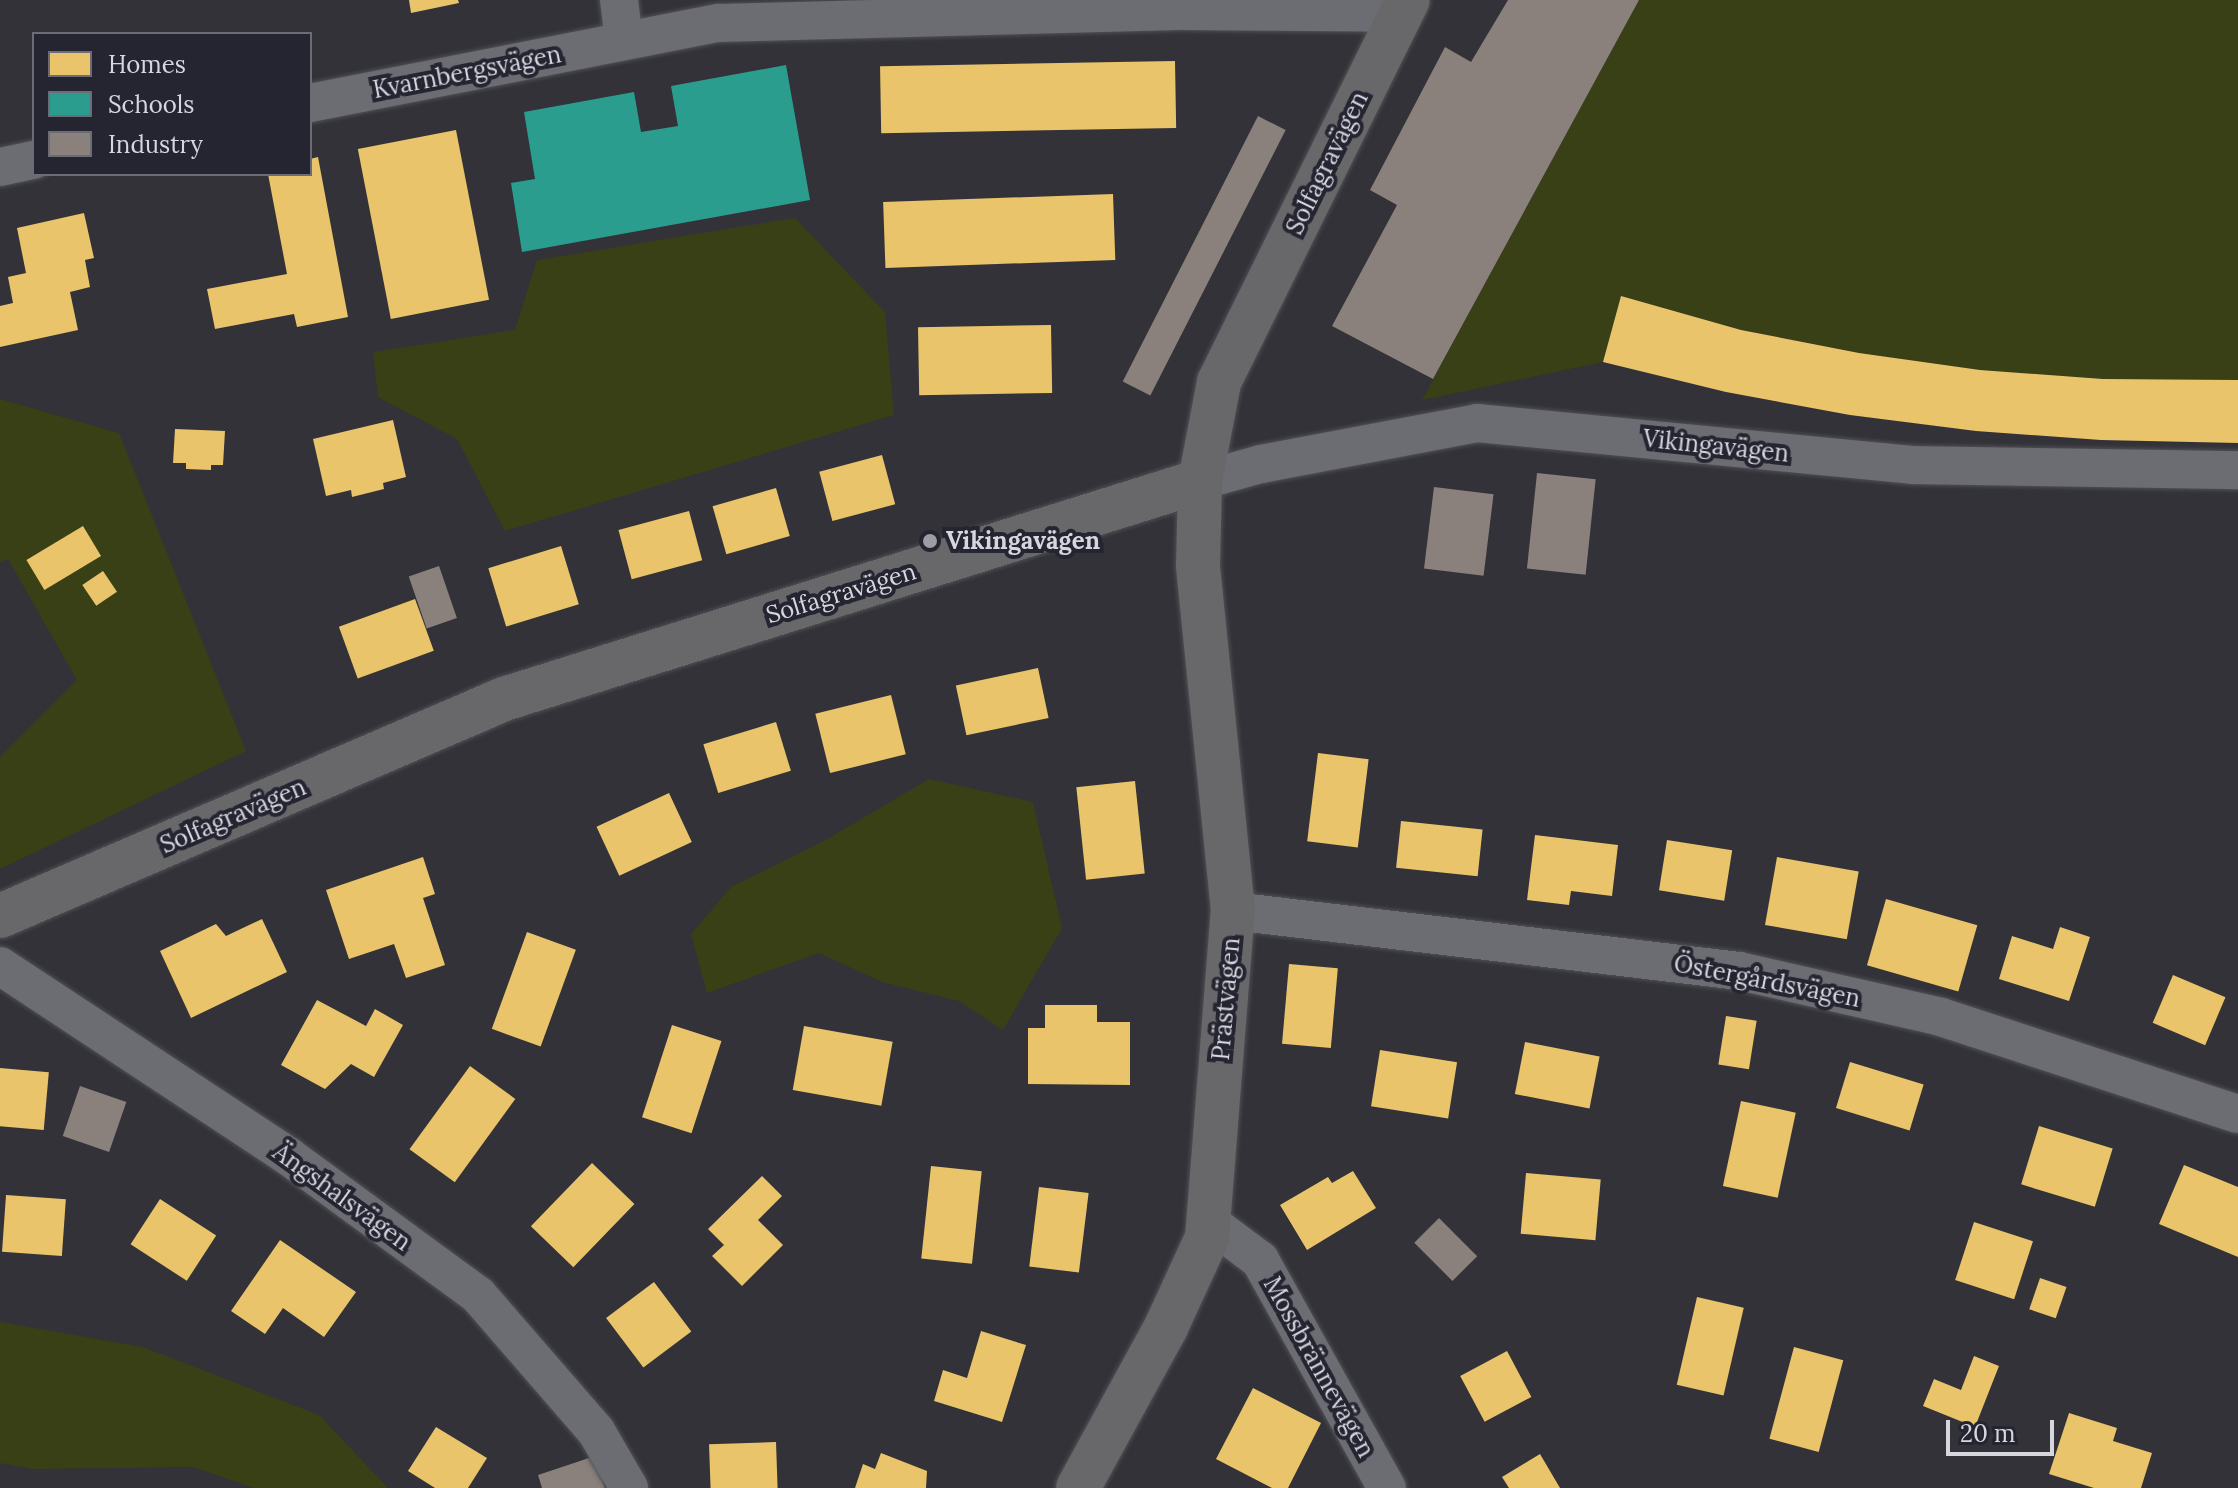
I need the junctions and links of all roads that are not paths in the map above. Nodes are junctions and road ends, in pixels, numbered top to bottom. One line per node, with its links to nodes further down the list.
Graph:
1 (619, 0): 4 (street)
2 (1404, 6): 3 (street, Kvarnbergsvägen); 9 (street, Solfagravägen)
3 (1100, 7): 4 (street, Kvarnbergsvägen)
4 (624, 41): 5 (street, Kvarnbergsvägen)
5 (312, 103)
6 (32, 160): 7 (street)
7 (0, 167)
8 (2238, 470): 9 (street, Vikingavägen)
9 (1200, 481): 10 (street, Prästvägen); 11 (street, Solfagravägen)
10 (1233, 911): 13 (street, Östergårdsvägen); 14 (street, Prästvägen)
11 (0, 916)
12 (0, 966): 15 (street, Ängshalsvägen)
13 (2238, 1114)
14 (1208, 1221): 16 (street, Prästvägen); 17 (street, Mossbrännevägen)
15 (629, 1488)
16 (1078, 1488)
17 (1387, 1488)

